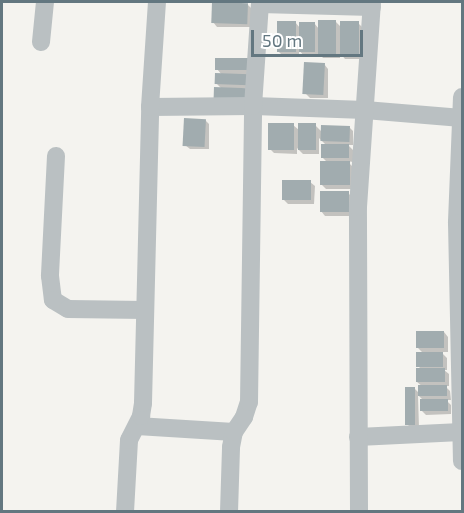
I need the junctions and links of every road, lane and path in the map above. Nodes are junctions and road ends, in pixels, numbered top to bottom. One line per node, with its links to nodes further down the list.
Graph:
1 (45, 2): 5 (street)
2 (157, 2): 8 (street)
3 (260, 3): 4 (street); 7 (street)
4 (372, 4): 9 (street)
5 (41, 42)
6 (462, 97): 10 (street)
7 (253, 106): 8 (street); 9 (street); 14 (street)
8 (150, 107): 12 (street)
9 (365, 110): 10 (street); 16 (street)
10 (462, 118): 15 (street)
11 (56, 156): 12 (street)
12 (145, 310): 13 (street)
13 (136, 426): 14 (street); 18 (street)
14 (234, 432): 19 (street)
15 (461, 432): 16 (street); 17 (street)
16 (358, 437): 20 (street)
17 (462, 461)
18 (125, 512)
19 (228, 512)
20 (359, 512)

